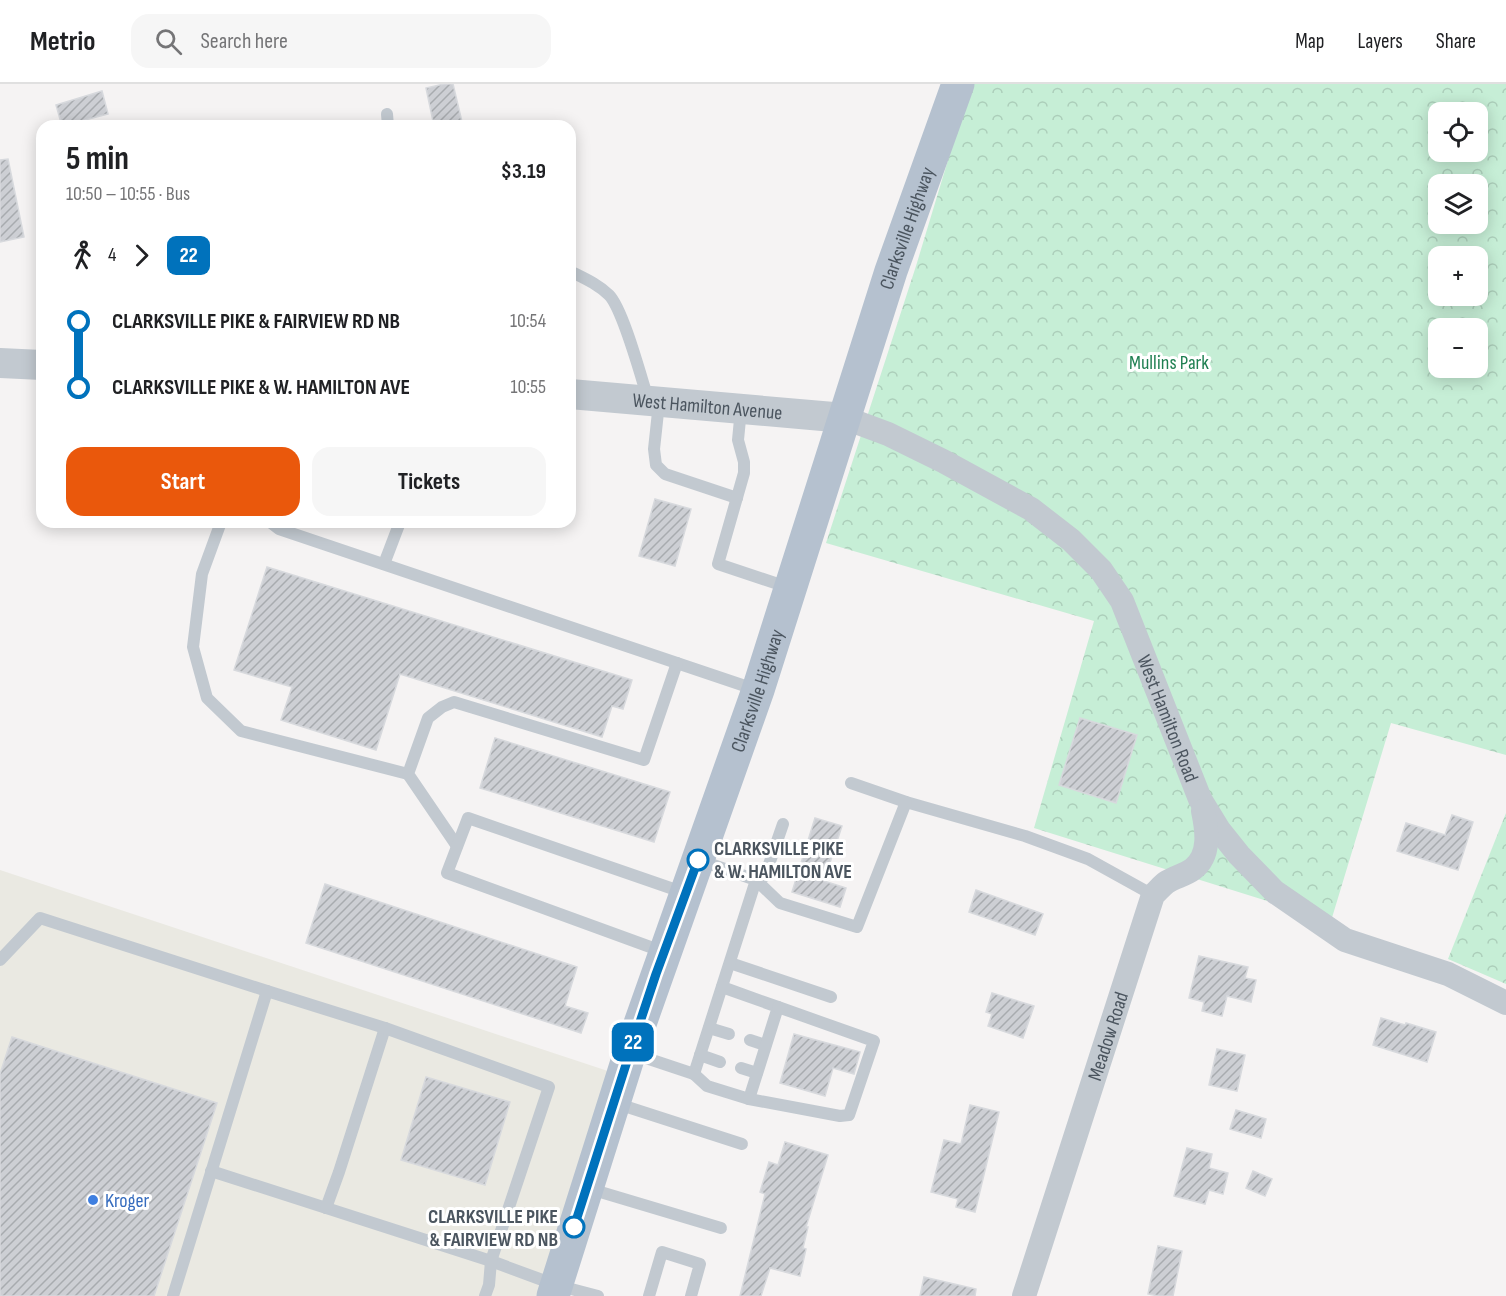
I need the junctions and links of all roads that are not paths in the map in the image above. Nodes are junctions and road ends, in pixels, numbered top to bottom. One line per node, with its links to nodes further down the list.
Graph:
1 (958, 84): 8 (main road, Clarksville Highway)
2 (576, 274): 6 (lane)
3 (0, 363): 4 (street)
4 (36, 365)
5 (576, 394): 6 (street, West Hamilton Avenue)
6 (654, 400): 7 (street, West Hamilton Avenue); 9 (lane)
7 (741, 408): 8 (street, West Hamilton Avenue); 9 (lane)
8 (844, 418): 14 (main road, Clarksville Highway); 19 (street, West Hamilton Road)
9 (737, 498): 14 (lane)
10 (219, 528): 17 (lane)
11 (278, 528): 13 (lane)
12 (398, 528): 13 (lane)
13 (384, 564): 15 (lane)
14 (791, 588): 16 (main road, Clarksville Highway)
15 (677, 663): 16 (lane); 17 (lane)
16 (758, 690): 23 (main road, Clarksville Highway)
17 (408, 774): 22 (lane)
18 (851, 783): 20 (lane)
19 (1200, 799): 26 (street); 33 (street, West Hamilton Road)
20 (906, 801): 24 (lane); 26 (lane)
21 (783, 824): 24 (lane)
22 (457, 846): 25 (lane); 27 (lane)
23 (698, 860): 24 (lane); 25 (main road, Clarksville Highway)
24 (756, 880): 29 (lane)
25 (686, 893): 27 (main road, Clarksville Highway)
26 (1154, 895): 60 (street, Meadow Road)
27 (664, 952): 40 (main road, Clarksville Highway)
28 (0, 960): 31 (lane)
29 (730, 963): 30 (lane); 32 (lane)
30 (722, 987): 34 (lane); 35 (lane)
31 (267, 991): 36 (lane); 49 (lane)
32 (831, 997)
33 (1506, 1002)
34 (777, 1007): 39 (lane); 46 (lane)
35 (709, 1028): 37 (lane); 41 (lane)
36 (385, 1029): 51 (lane); 53 (lane)
37 (729, 1034)
38 (750, 1041): 39 (lane)
39 (765, 1045): 44 (lane)
40 (630, 1052): 45 (lane); 47 (main road, Clarksville Highway)
41 (700, 1055): 42 (lane); 45 (lane)
42 (720, 1062)
43 (741, 1068): 44 (lane)
44 (757, 1073): 46 (lane)
45 (694, 1074): 46 (lane)
46 (748, 1099)
47 (614, 1102): 48 (lane); 50 (main road, Clarksville Highway)
48 (742, 1144)
49 (211, 1171): 51 (lane); 55 (lane)
50 (587, 1188): 52 (lane); 54 (main road, Clarksville Highway)
51 (326, 1208): 53 (lane)
52 (721, 1228)
53 (491, 1261): 54 (lane); 56 (lane)
54 (555, 1290): 57 (lane)
55 (173, 1296)
56 (485, 1296)
57 (598, 1296)
58 (649, 1296): 59 (lane)
59 (691, 1296)
60 (1024, 1296)

